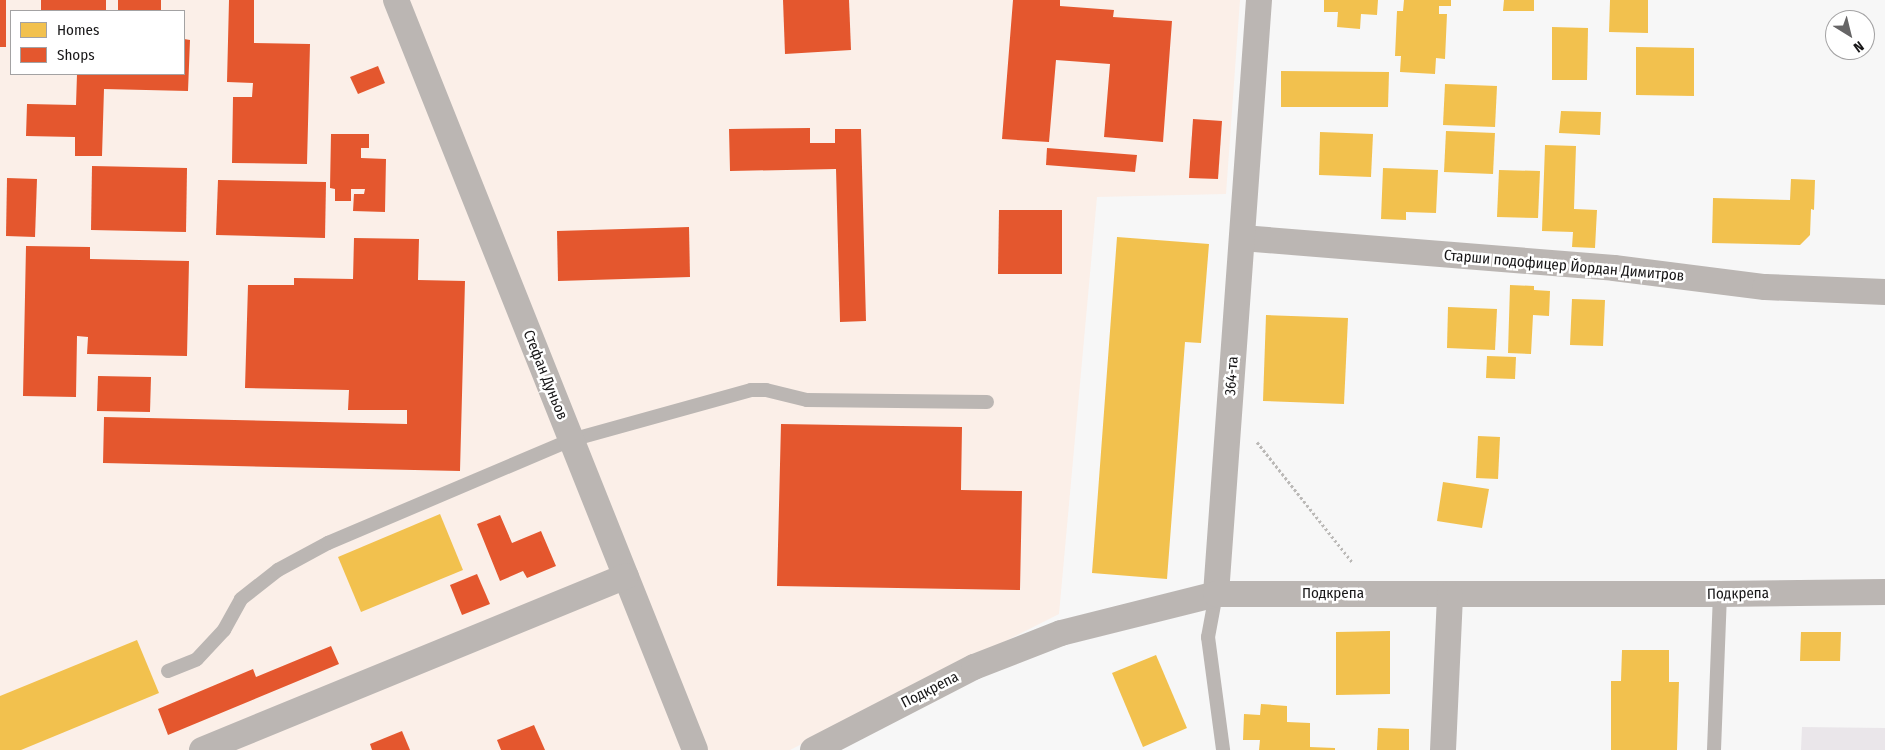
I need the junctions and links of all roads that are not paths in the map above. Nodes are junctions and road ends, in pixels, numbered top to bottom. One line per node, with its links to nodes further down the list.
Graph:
1 (396, 0): 6 (street, Стефан Дуньов)
2 (1259, 0): 3 (street, 364-та)
3 (1242, 238): 4 (street, Старши подофицер Йордан Димитров); 9 (street, 364-та)
4 (1885, 292)
5 (987, 402): 6 (lane)
6 (571, 440): 7 (street, Стефан Дуньов); 12 (lane)
7 (626, 576): 13 (street); 14 (street, Стефан Дуньов)
8 (1885, 592): 10 (street, Подкрепа)
9 (1216, 594): 11 (street, Подкрепа); 15 (street, Подкрепа); 16 (lane, 364-та)
10 (1720, 594): 11 (street, Подкрепа); 18 (lane)
11 (1450, 595): 17 (street)
12 (168, 671)
13 (202, 750)
14 (695, 750)
15 (813, 750)
16 (1223, 750)
17 (1443, 750)
18 (1714, 750)

